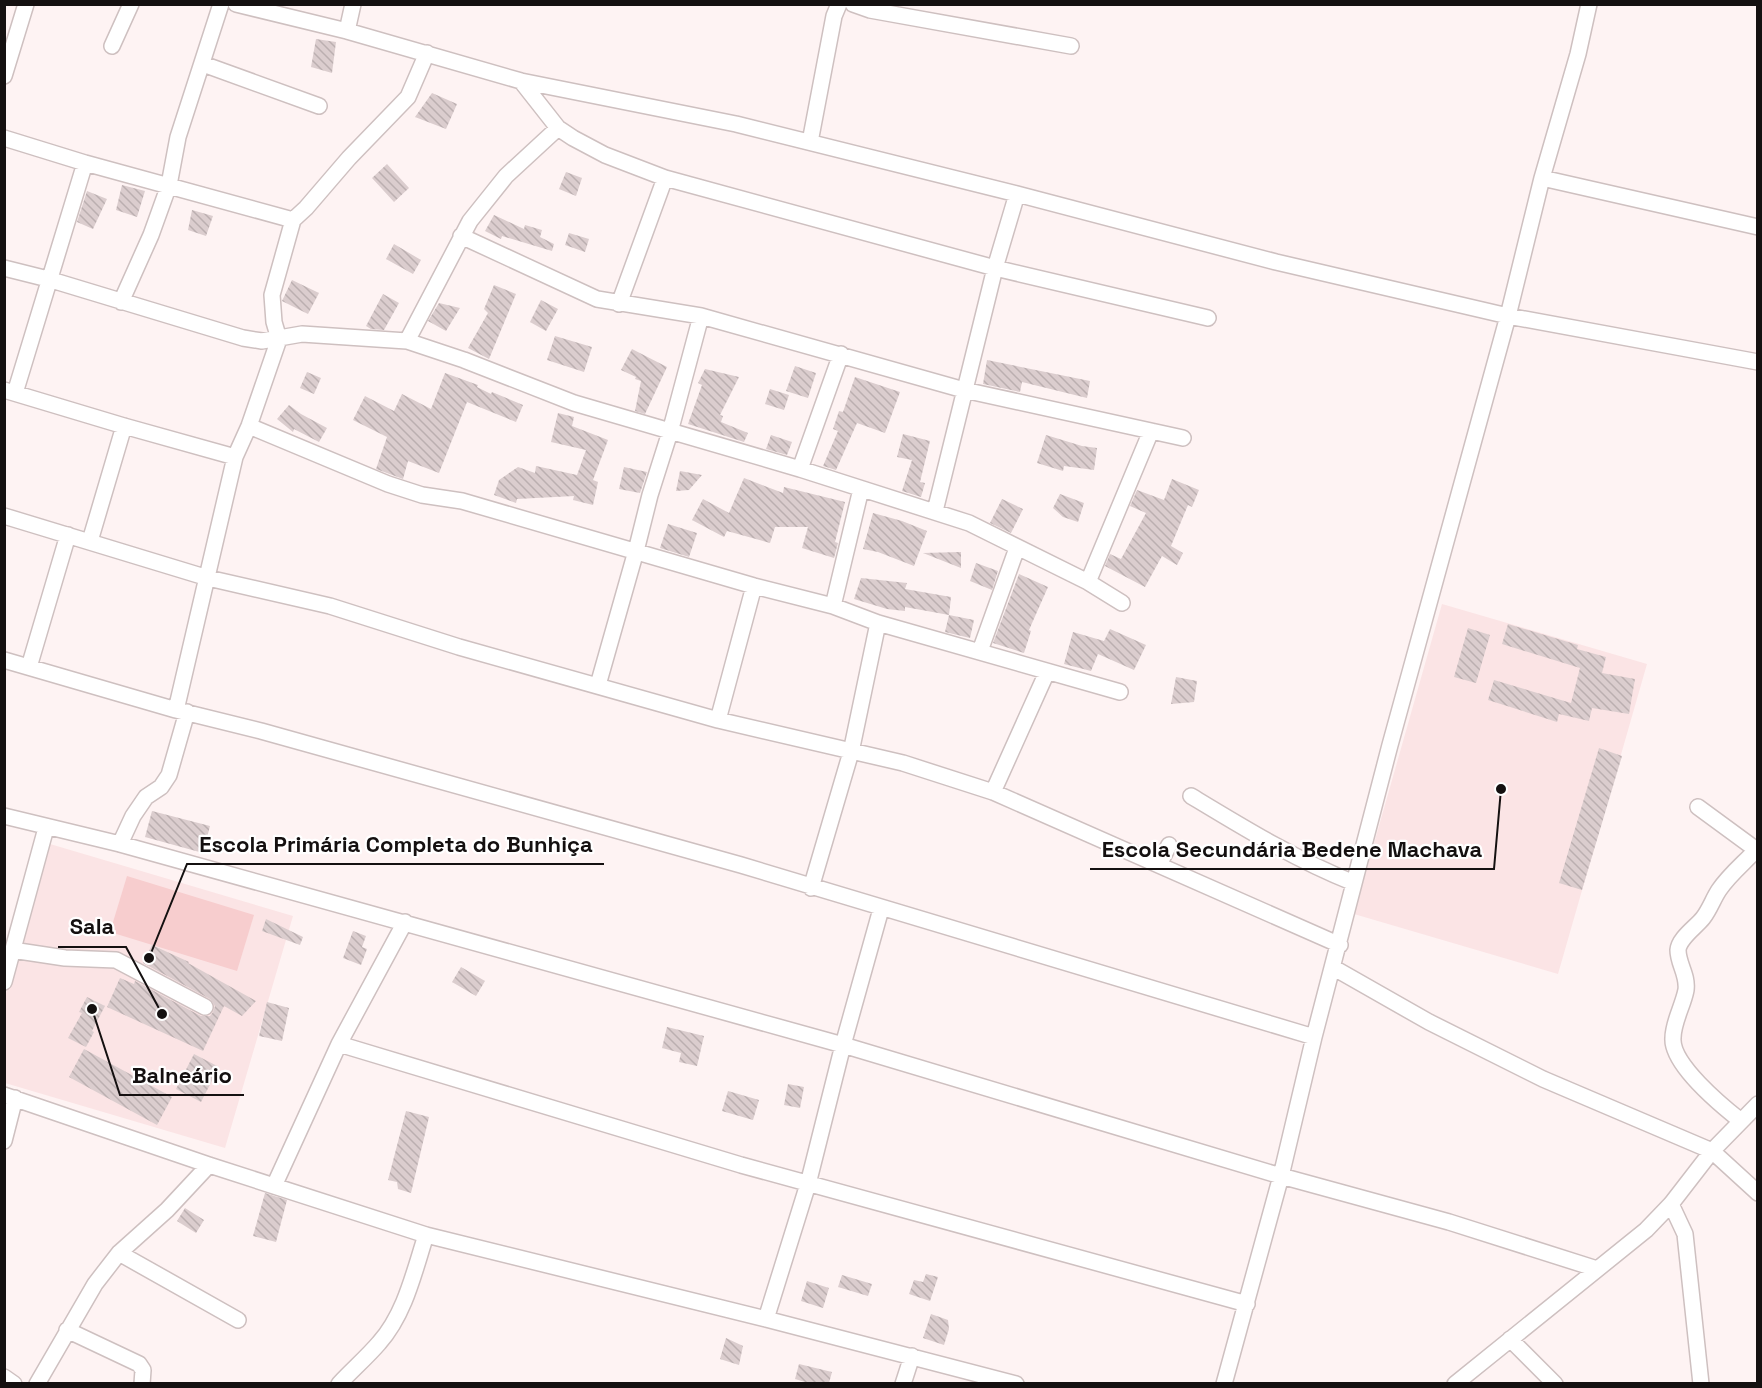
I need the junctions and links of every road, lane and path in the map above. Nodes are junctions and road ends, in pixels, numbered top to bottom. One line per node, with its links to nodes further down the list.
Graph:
1 (26, 4): 14 (street)
2 (131, 4): 10 (street)
3 (221, 4): 13 (street)
4 (236, 4): 9 (street)
5 (353, 4): 9 (street)
6 (839, 4): 19 (street)
7 (853, 4): 11 (street)
8 (1589, 4): 22 (street)
9 (347, 31): 12 (street)
10 (112, 45)
11 (1071, 46)
12 (427, 53): 15 (street); 25 (street)
13 (203, 64): 16 (street); 23 (street)
14 (4, 76)
15 (521, 81): 17 (street); 19 (street)
16 (319, 106)
17 (558, 128): 21 (street); 27 (street)
18 (4, 138): 20 (street)
19 (810, 142): 24 (street)
20 (85, 163): 23 (street); 30 (street)
21 (665, 178): 29 (street); 32 (street)
22 (1542, 178): 26 (street); 34 (street)
23 (169, 185): 25 (street); 31 (street)
24 (1017, 194): 29 (street); 34 (street)
25 (293, 219): 36 (street)
26 (1758, 227)
27 (461, 236): 32 (street); 37 (street)
28 (4, 268): 30 (street)
29 (994, 268): 35 (street); 40 (street)
30 (48, 279): 31 (street); 41 (street)
31 (121, 302): 36 (street)
32 (619, 304): 33 (street)
33 (701, 316): 38 (street); 45 (street)
34 (1508, 316): 39 (street); 80 (street)
35 (1208, 318)
36 (279, 339): 37 (street); 43 (street)
37 (407, 341): 45 (street)
38 (841, 354): 40 (street); 48 (street)
39 (1758, 362)
40 (964, 390): 44 (street); 50 (street)
41 (10, 391): 42 (street)
42 (124, 426): 47 (street); 53 (street)
43 (249, 426): 47 (street); 55 (street)
44 (1151, 430): 46 (street); 57 (street)
45 (670, 432): 48 (street); 55 (street)
46 (1183, 438)
47 (236, 457): 56 (street)
48 (800, 470): 49 (street)
49 (861, 489): 50 (street); 60 (street)
50 (935, 511): 54 (street)
51 (4, 516): 52 (street)
52 (68, 535): 53 (street); 64 (street)
53 (90, 541): 56 (street)
54 (1017, 548): 57 (street); 62 (street)
55 (636, 552): 58 (street); 66 (street)
56 (208, 578): 66 (street); 68 (street)
57 (1088, 582): 59 (street)
58 (753, 586): 60 (street); 69 (street)
59 (1122, 603)
60 (833, 606): 61 (street)
61 (878, 623): 62 (street); 70 (street)
62 (980, 651): 65 (street)
63 (4, 660): 64 (street)
64 (29, 667): 68 (street)
65 (1047, 672): 67 (street); 71 (street)
66 (598, 685): 69 (street)
67 (1120, 692)
68 (181, 711): 76 (street); 81 (street)
69 (718, 720): 70 (street)
70 (851, 752): 71 (street); 81 (street)
71 (993, 792): 79 (street)
72 (1191, 796): 80 (street)
73 (1698, 807): 78 (street)
74 (4, 816): 75 (street)
75 (46, 828): 76 (street); 85 (street)
76 (120, 844): 83 (street)
77 (1169, 845): 79 (street)
78 (1757, 850): 94 (street)
79 (1159, 865): 84 (street)
80 (1354, 883): 84 (street)
81 (811, 888): 82 (street)
82 (881, 909): 89 (street); 91 (street)
83 (405, 922): 90 (street); 91 (street)
84 (1340, 945): 86 (street)
85 (9, 957): 87 (street); 88 (street)
86 (1334, 968): 89 (street); 96 (street)
87 (4, 982)
88 (206, 1007)
89 (1314, 1037): 98 (street)
90 (339, 1044): 99 (street); 100 (street)
91 (843, 1045): 98 (street); 99 (street)
92 (10, 1096): 95 (street); 97 (street)
93 (1758, 1104): 94 (street)
94 (1741, 1121): 96 (street)
95 (4, 1141)
96 (1712, 1151): 101 (street); 102 (street)
97 (209, 1166): 100 (street); 104 (street)
98 (1281, 1176): 105 (street); 106 (street)
99 (808, 1184): 106 (street); 107 (street)
100 (274, 1186): 103 (street)
101 (1758, 1192)
102 (1671, 1204): 105 (street); 122 (street)
103 (426, 1235): 107 (street); 116 (street)
104 (118, 1252): 108 (street); 109 (street)
105 (1597, 1269): 110 (street)
106 (1247, 1304): 119 (street)
107 (766, 1319): 111 (street)
108 (238, 1320)
109 (67, 1330): 114 (street); 115 (street)
110 (1510, 1339): 120 (street); 121 (street)
111 (912, 1356): 117 (street); 118 (street)
112 (4, 1377): 113 (street)
113 (14, 1383)
114 (37, 1383)
115 (142, 1383)
116 (339, 1383)
117 (903, 1383)
118 (1016, 1383)
119 (1224, 1383)
120 (1457, 1383)
121 (1555, 1383)
122 (1701, 1383)

